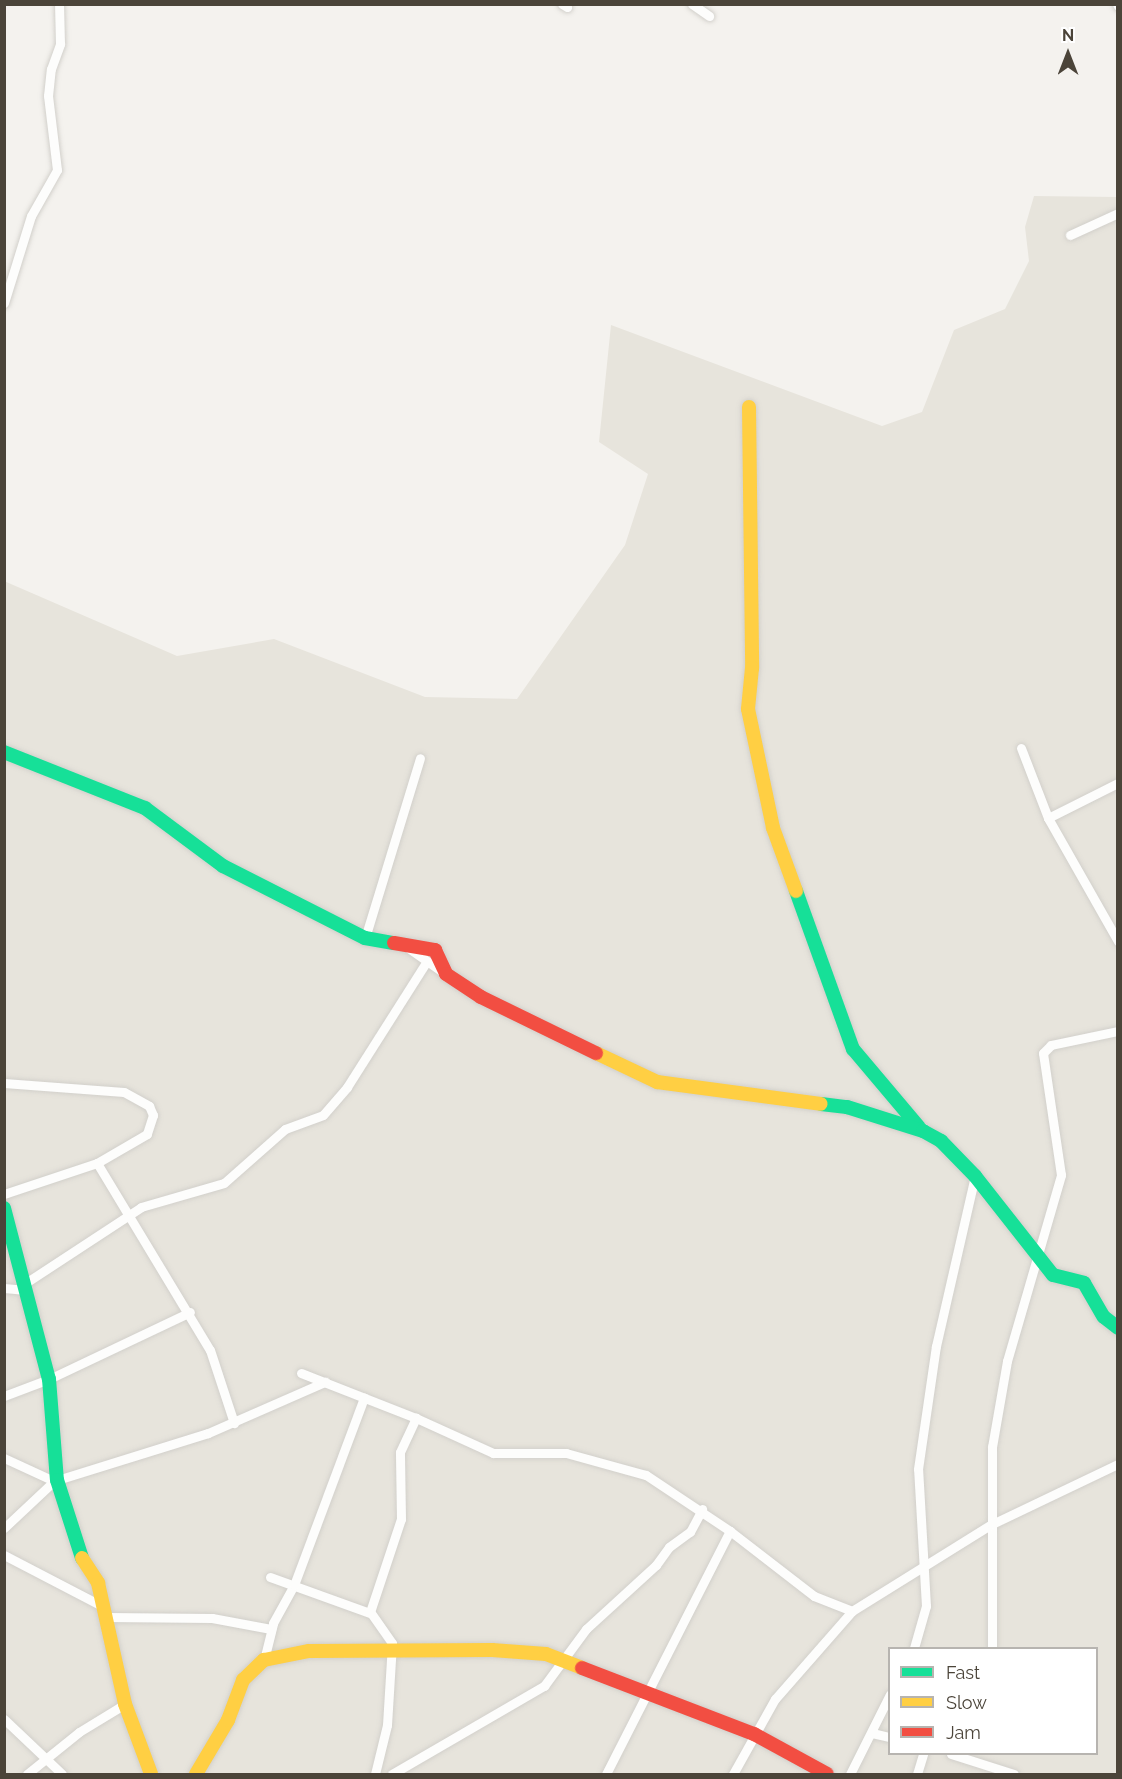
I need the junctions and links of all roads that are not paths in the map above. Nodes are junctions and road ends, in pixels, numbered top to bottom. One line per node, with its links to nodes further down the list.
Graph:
1 (59, 4): 6 (street)
2 (692, 4): 3 (street)
3 (711, 4)
4 (1118, 213): 5 (street)
5 (1070, 235)
6 (4, 303)
7 (749, 407): 20 (street)
8 (1021, 748): 12 (street)
9 (4, 752): 13 (street)
10 (420, 758): 13 (street)
11 (1118, 783): 12 (street)
12 (1048, 818): 14 (street)
13 (365, 938): 15 (street)
14 (1118, 941)
15 (407, 947): 16 (street); 17 (street)
16 (427, 961): 17 (street); 25 (street)
17 (446, 974): 20 (street)
18 (1118, 1031): 26 (street)
19 (4, 1083): 21 (street)
20 (923, 1131): 22 (street)
21 (97, 1163): 23 (street); 25 (street)
22 (975, 1176): 26 (street); 46 (street)
23 (4, 1194)
24 (4, 1208): 27 (street)
25 (128, 1215): 27 (street); 29 (street)
26 (1040, 1259): 30 (street); 42 (street)
27 (25, 1287): 28 (street); 32 (street)
28 (4, 1288)
29 (189, 1312): 32 (street); 37 (street)
30 (1118, 1328)
31 (301, 1373): 33 (street)
32 (49, 1379): 34 (street); 40 (street)
33 (325, 1382): 35 (street); 37 (street)
34 (4, 1396)
35 (364, 1398): 36 (street); 48 (street)
36 (416, 1418): 41 (street); 51 (street)
37 (234, 1423): 40 (street)
38 (4, 1458): 40 (street)
39 (1118, 1464): 42 (street)
40 (55, 1480): 43 (street); 50 (street)
41 (702, 1509): 44 (street); 57 (street)
42 (992, 1524): 46 (street); 54 (street)
43 (4, 1528)
44 (730, 1531): 49 (street); 58 (street)
45 (4, 1555): 50 (street)
46 (923, 1565): 49 (street); 53 (street)
47 (270, 1577): 48 (street)
48 (294, 1585): 51 (street); 52 (street)
49 (852, 1611): 63 (street)
50 (104, 1612): 52 (street); 60 (street)
51 (370, 1613): 55 (street)
52 (271, 1629): 56 (street)
53 (914, 1647)
54 (992, 1647)
55 (391, 1652): 56 (street); 57 (street); 74 (street)
56 (264, 1660): 73 (street)
57 (563, 1662): 58 (street); 75 (street)
58 (650, 1694): 63 (street); 76 (street)
59 (888, 1698): 62 (street)
60 (125, 1704): 68 (street); 72 (street)
61 (4, 1719): 68 (street)
62 (872, 1733): 64 (street); 79 (street)
63 (754, 1734): 77 (street); 78 (street)
64 (888, 1737)
65 (923, 1755): 80 (street)
66 (954, 1755): 69 (street)
67 (986, 1755): 69 (street)
68 (46, 1758): 70 (street); 71 (street)
69 (985, 1765): 81 (street)
70 (27, 1774)
71 (62, 1774)
72 (151, 1774)
73 (196, 1774)
74 (375, 1774)
75 (392, 1774)
76 (606, 1774)
77 (733, 1774)
78 (827, 1774)
79 (850, 1774)
80 (917, 1774)
81 (1014, 1774)

